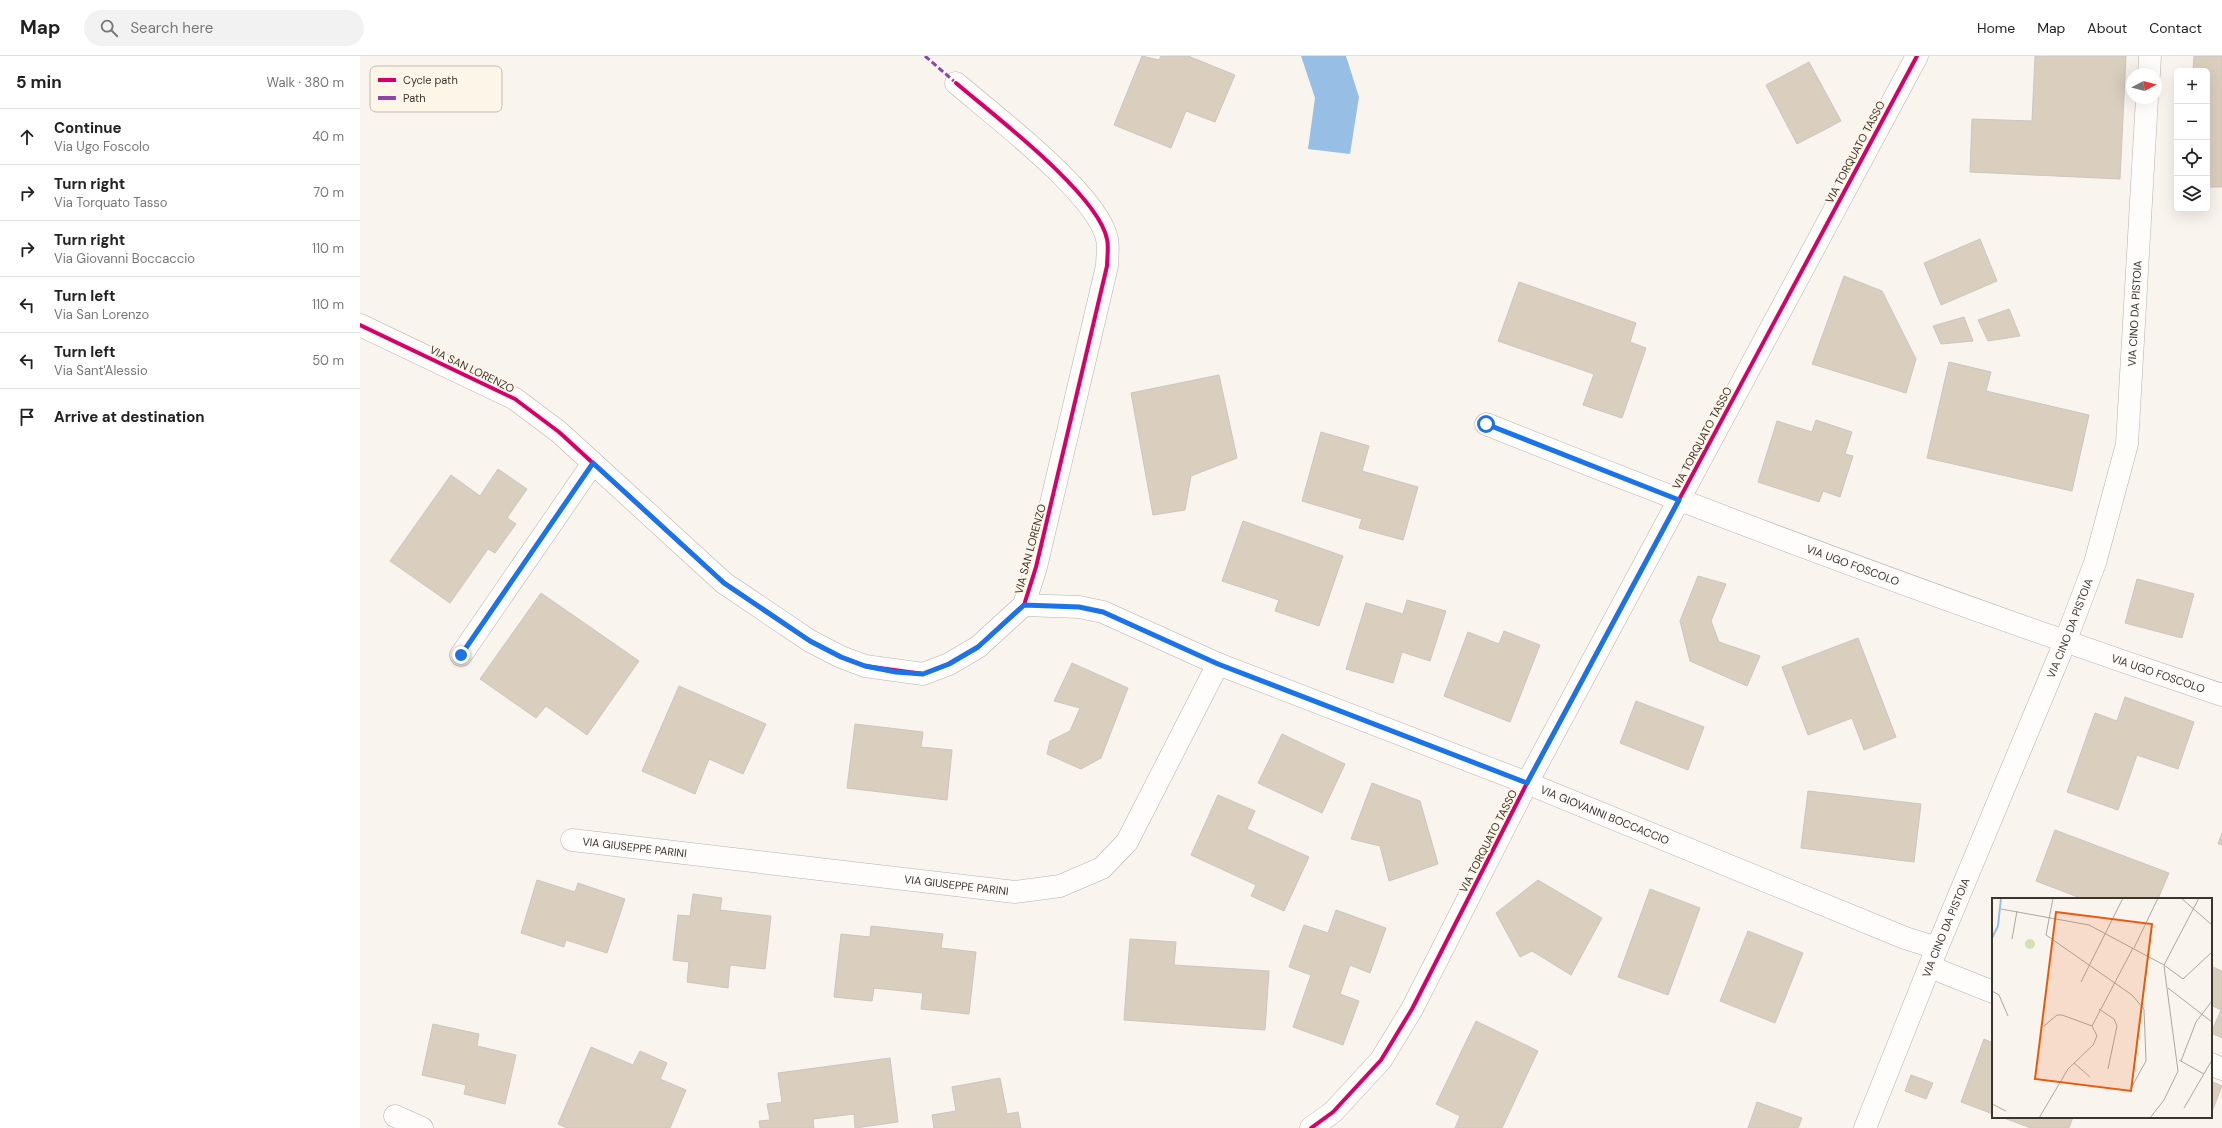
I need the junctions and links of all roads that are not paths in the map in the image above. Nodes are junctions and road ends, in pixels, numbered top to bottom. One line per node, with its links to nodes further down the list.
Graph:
1 (1917, 56): 9 (street, VIA TORQUATO TASSO)
2 (2150, 56): 3 (street)
3 (2149, 68)
4 (956, 83): 10 (street, VIA SAN LORENZO)
5 (2148, 104): 11 (street, VIA CINO DA PISTOIA)
6 (360, 325): 8 (street, VIA SAN LORENZO)
7 (1486, 424): 9 (street, VIA UGO FOSCOLO)
8 (593, 463): 10 (street, VIA SAN LORENZO); 12 (street)
9 (1679, 500): 11 (street, VIA UGO FOSCOLO); 15 (street, VIA TORQUATO TASSO)
10 (1024, 605): 13 (street, VIA GIOVANNI BOCCACCIO)
11 (2065, 642): 14 (street, VIA UGO FOSCOLO); 17 (street, VIA CINO DA PISTOIA)
12 (461, 655)
13 (1218, 664): 15 (street, VIA GIOVANNI BOCCACCIO); 16 (street, VIA GIUSEPPE PARINI)
14 (2222, 695)
15 (1527, 783): 17 (street, VIA GIOVANNI BOCCACCIO); 23 (street, VIA TORQUATO TASSO)
16 (572, 840)
17 (1934, 958): 18 (street, VIA GIOVANNI BOCCACCIO); 24 (street, VIA CINO DA PISTOIA)
18 (1992, 991)
19 (2212, 1064): 20 (street)
20 (2222, 1068)
21 (395, 1116): 22 (street)
22 (422, 1128)
23 (1311, 1128)
24 (1866, 1128)

